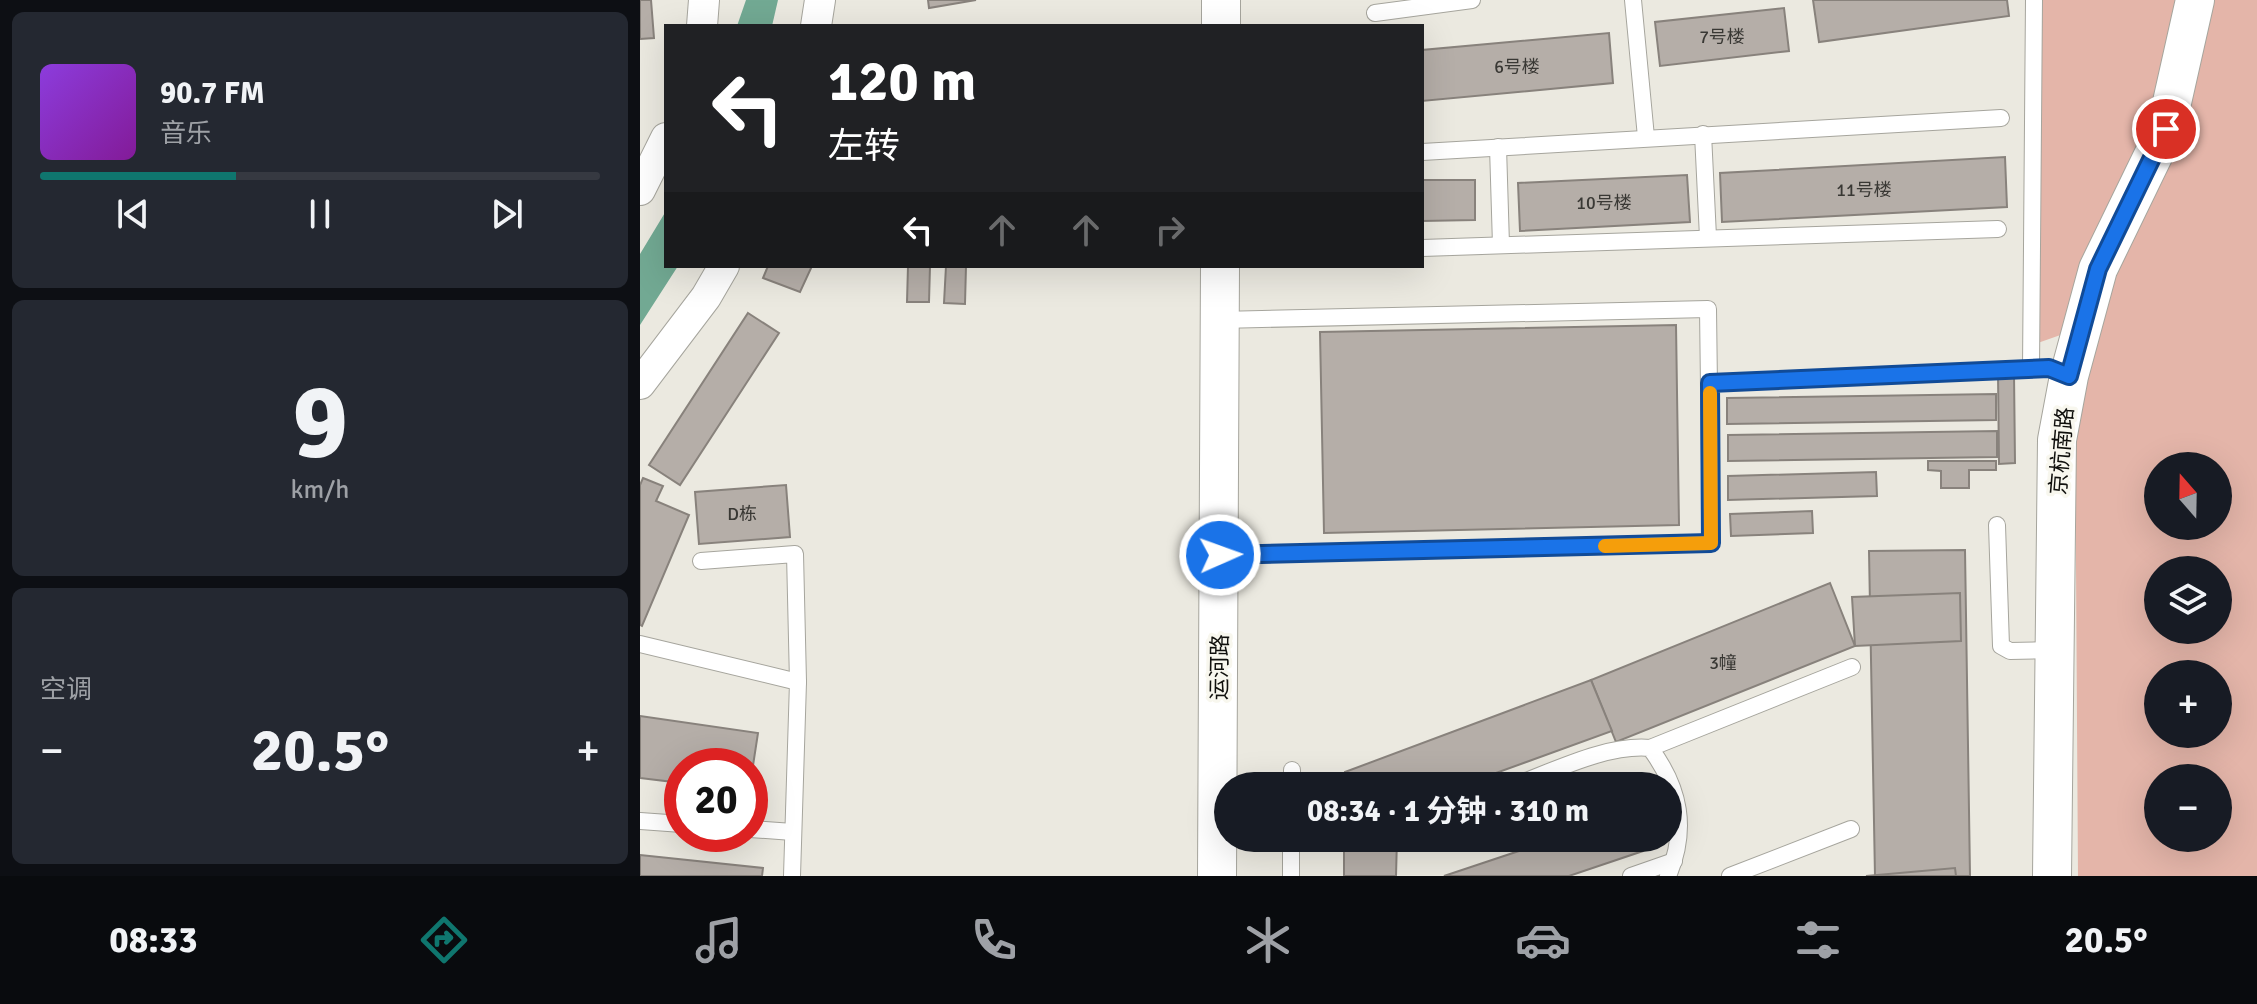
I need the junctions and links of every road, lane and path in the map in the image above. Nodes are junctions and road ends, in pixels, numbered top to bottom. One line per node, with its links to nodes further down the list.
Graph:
1 (704, 0): 9 (street)
2 (820, 0): 10 (street)
3 (1221, 0): 11 (street)
4 (1472, 0): 8 (lane)
5 (1633, 0): 14 (lane)
6 (2034, 0): 26 (lane)
7 (2195, 0): 27 (street, 京杭南路)
8 (1375, 13)
9 (702, 24)
10 (816, 24)
11 (1221, 24)
12 (2001, 118): 13 (lane)
13 (1703, 134): 14 (lane); 20 (lane)
14 (1646, 137): 16 (lane)
15 (664, 142): 18 (street)
16 (1498, 147): 17 (lane); 21 (lane)
17 (1424, 152)
18 (640, 190)
19 (1998, 229): 20 (lane)
20 (1708, 237): 21 (lane)
21 (1501, 245): 22 (lane)
22 (1424, 248)
23 (723, 268): 29 (street)
24 (1220, 268): 25 (street, 运河路)
25 (1220, 320): 28 (lane); 31 (street, 运河路)
26 (2031, 369): 27 (lane); 28 (lane)
27 (2069, 376): 34 (street, 京杭南路)
28 (1710, 383): 31 (lane)
29 (640, 384)
30 (1997, 525): 34 (lane)
31 (1220, 555): 47 (street, 运河路)
32 (701, 561): 36 (lane)
33 (640, 644): 36 (lane)
34 (2055, 650): 51 (street, 京杭南路)
35 (1852, 667): 37 (lane)
36 (798, 682): 43 (lane)
37 (1650, 748): 38 (lane); 45 (lane)
38 (1553, 772)
39 (640, 821): 40 (lane)
40 (664, 823)
41 (1851, 829): 50 (lane)
42 (768, 830): 43 (lane)
43 (793, 832): 46 (lane)
44 (1291, 852): 48 (lane)
45 (1671, 868): 49 (lane)
46 (792, 876)
47 (1217, 876)
48 (1291, 876)
49 (1631, 876)
50 (1730, 876)
51 (2052, 876)

